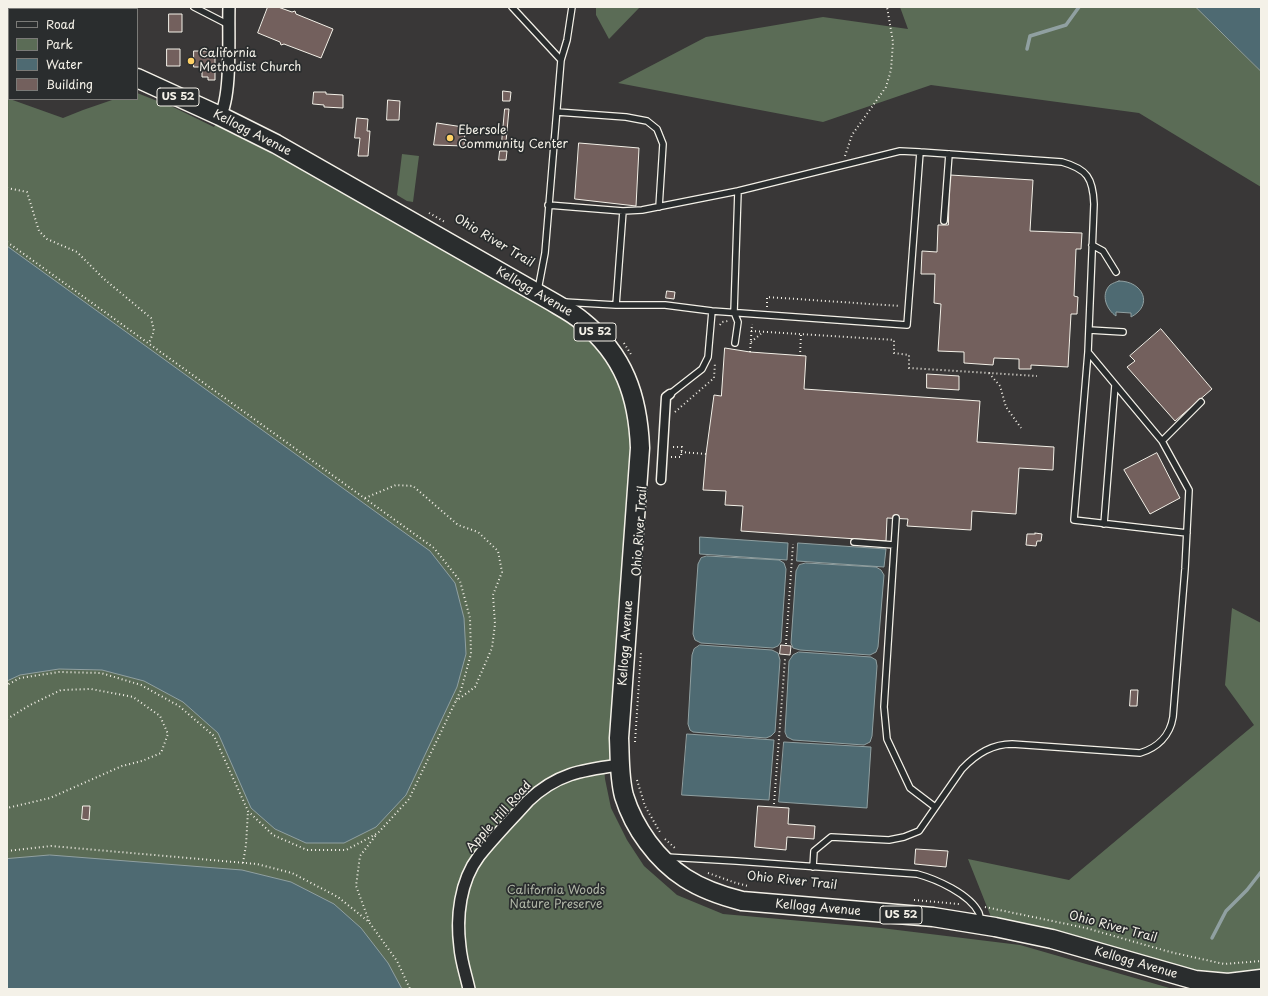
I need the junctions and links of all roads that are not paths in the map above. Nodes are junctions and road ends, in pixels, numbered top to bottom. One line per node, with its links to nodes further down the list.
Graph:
1 (194, 7): 5 (lane)
2 (229, 7): 5 (street)
3 (512, 7): 6 (lane)
4 (572, 7): 6 (lane)
5 (229, 25): 9 (street)
6 (561, 60): 8 (lane)
7 (138, 78): 9 (main road, Kellogg Avenue / US 52)
8 (557, 112): 13 (lane); 14 (lane)
9 (220, 116): 19 (main road, Kellogg Avenue / US 52)
10 (920, 152): 11 (lane); 12 (lane); 22 (lane)
11 (949, 154): 16 (lane); 17 (lane)
12 (738, 191): 14 (lane); 22 (lane)
13 (548, 205): 15 (lane); 19 (lane)
14 (659, 207): 15 (lane)
15 (623, 211): 20 (lane)
16 (944, 221)
17 (1092, 246): 18 (lane); 23 (lane)
18 (1116, 272)
19 (544, 297): 20 (lane); 37 (main road, Kellogg Avenue / US 52)
20 (616, 305): 21 (lane)
21 (712, 311): 22 (lane); 28 (lane)
22 (734, 312): 25 (lane)
23 (1089, 330): 24 (lane); 26 (lane)
24 (1123, 332)
25 (735, 343)
26 (1088, 352): 27 (lane); 33 (lane)
27 (1115, 384): 30 (lane); 33 (lane)
28 (670, 394): 31 (street)
29 (1201, 402): 30 (lane)
30 (1162, 441): 34 (lane)
31 (661, 480)
32 (896, 518): 36 (lane)
33 (1104, 524): 34 (lane)
34 (1187, 533): 38 (lane)
35 (854, 542): 36 (lane)
36 (894, 545): 38 (lane)
37 (620, 765): 39 (main road, Kellogg Avenue / US 52); 43 (street, Apple Hill Road)
38 (935, 808): 40 (lane)
39 (661, 857): 40 (lane); 41 (main road, Kellogg Avenue / US 52)
40 (813, 867): 41 (lane)
41 (981, 925): 42 (main road, Kellogg Avenue / US 52)
42 (1261, 979)
43 (469, 989)

